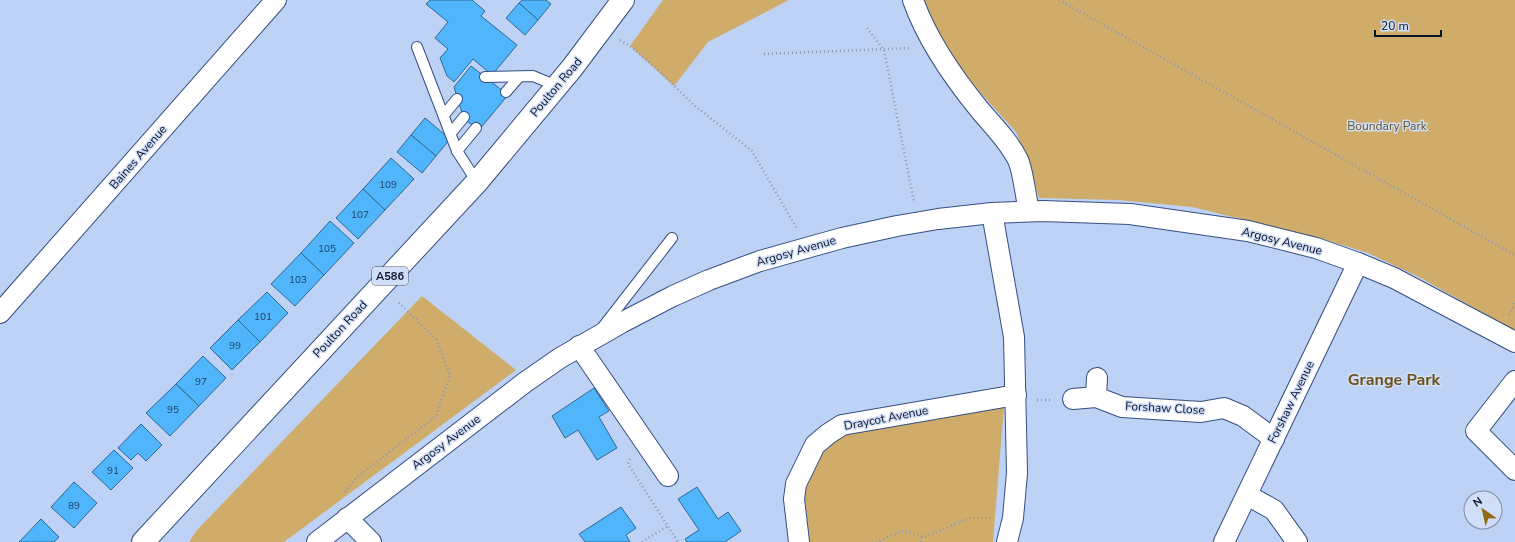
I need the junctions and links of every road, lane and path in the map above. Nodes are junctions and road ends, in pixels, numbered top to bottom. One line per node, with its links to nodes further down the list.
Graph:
1 (276, 0): 30 (street, Baines Avenue)
2 (623, 0): 6 (main road, Poulton Road / A586)
3 (913, 0): 8 (street)
4 (1059, 0): 27 (path)
5 (867, 28): 9 (path)
6 (602, 29): 13 (main road, Poulton Road / A586); 26 (path)
7 (417, 48): 16 (lane)
8 (936, 48): 9 (path); 22 (street)
9 (884, 50): 10 (path); 24 (path)
10 (764, 54)
11 (519, 77): 12 (lane); 13 (lane); 14 (lane)
12 (492, 79)
13 (557, 86): 21 (main road, Poulton Road / A586)
14 (506, 92)
15 (457, 99): 16 (lane)
16 (444, 114): 19 (lane)
17 (464, 118): 19 (lane)
18 (476, 128): 20 (lane)
19 (451, 133): 20 (lane)
20 (457, 151): 21 (lane)
21 (477, 182): 29 (main road, Poulton Road / A586)
22 (1029, 211): 23 (street, Argosy Avenue); 28 (street, Argosy Avenue)
23 (992, 213): 24 (street, Argosy Avenue); 36 (street)
24 (918, 223): 26 (street, Argosy Avenue)
25 (672, 238): 31 (lane)
26 (808, 247): 31 (street, Argosy Avenue)
27 (1515, 255)
28 (1358, 263): 32 (street, Argosy Avenue); 39 (street, Forshaw Avenue)
29 (381, 286): 43 (path); 47 (main road, Poulton Road / A586)
30 (0, 313)
31 (587, 342): 38 (street); 43 (street, Argosy Avenue)
32 (1515, 342)
33 (1097, 378): 35 (street)
34 (1515, 381): 40 (street)
35 (1096, 397): 37 (street, Forshaw Close); 39 (street, Forshaw Close)
36 (1016, 398): 37 (path); 44 (street); 52 (street, Draycot Avenue)
37 (1073, 399)
38 (641, 437): 41 (street); 45 (path)
39 (1274, 439): 42 (street, Forshaw Avenue)
40 (1515, 470)
41 (668, 476)
42 (1247, 495): 56 (street, Forshaw Avenue); 57 (street)
43 (347, 518): 48 (street, Argosy Avenue); 49 (street)
44 (1013, 518): 46 (path); 55 (street)
45 (668, 526): 50 (path); 51 (path)
46 (922, 536): 53 (path); 54 (path)
47 (144, 541)
48 (317, 542)
49 (371, 542)
50 (642, 542)
51 (678, 542)
52 (799, 542)
53 (876, 542)
54 (921, 542)
55 (1007, 542)
56 (1224, 542)
57 (1297, 542)

